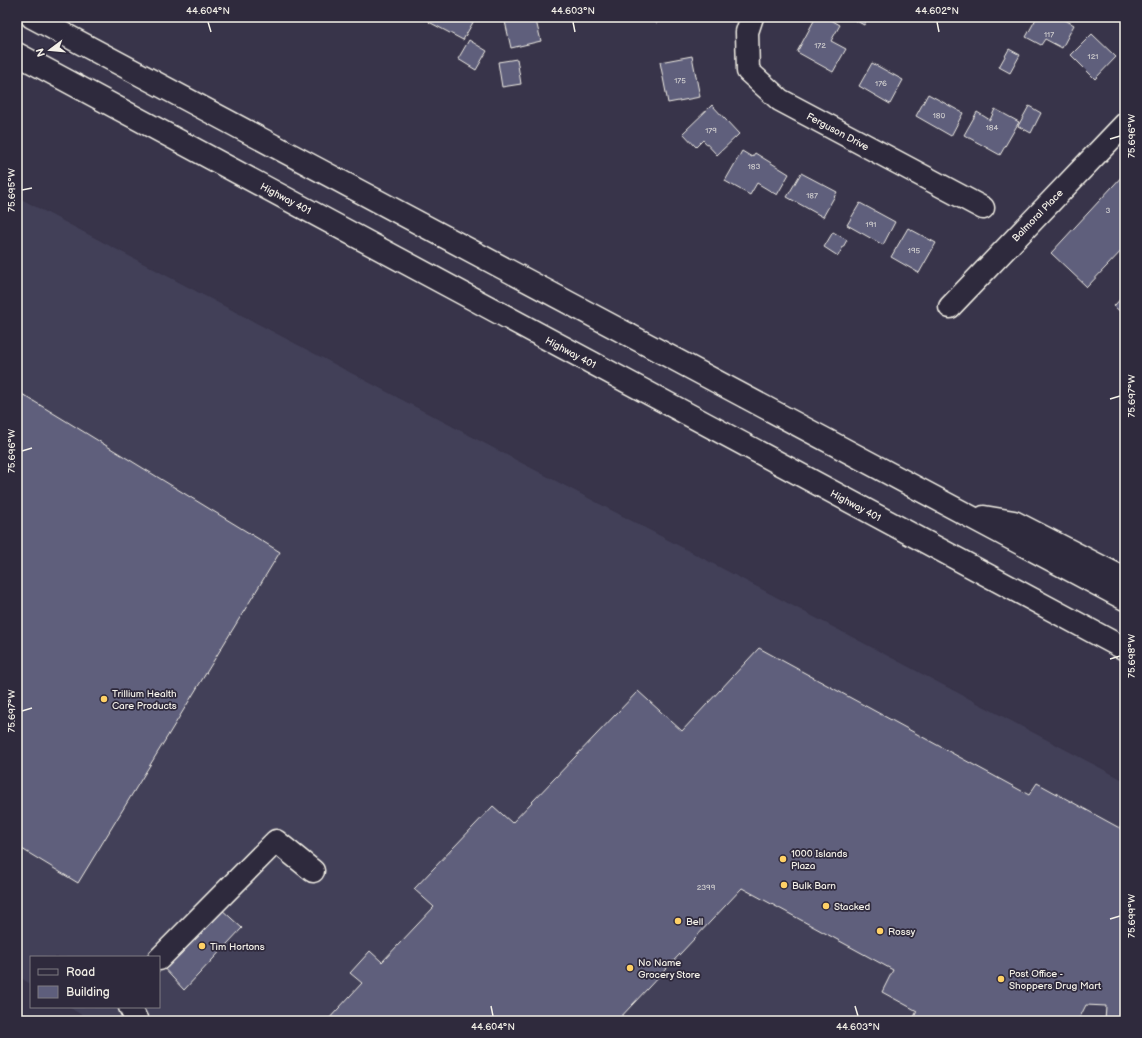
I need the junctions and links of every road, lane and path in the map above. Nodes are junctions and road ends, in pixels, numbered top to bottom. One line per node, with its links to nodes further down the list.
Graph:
1 (32, 17): 7 (main road)
2 (752, 17): 5 (main road, Ferguson Drive)
3 (17, 54): 10 (main road, Highway 401)
4 (1125, 124): 6 (main road, Balmoral Place)
5 (983, 208)
6 (950, 307)
7 (970, 516): 8 (main road); 9 (main road)
8 (1125, 579)
9 (1125, 599)
10 (1120, 648)
11 (313, 871): 12 (main road)
12 (160, 958)
13 (130, 1008): 14 (main road)
14 (137, 1021)

